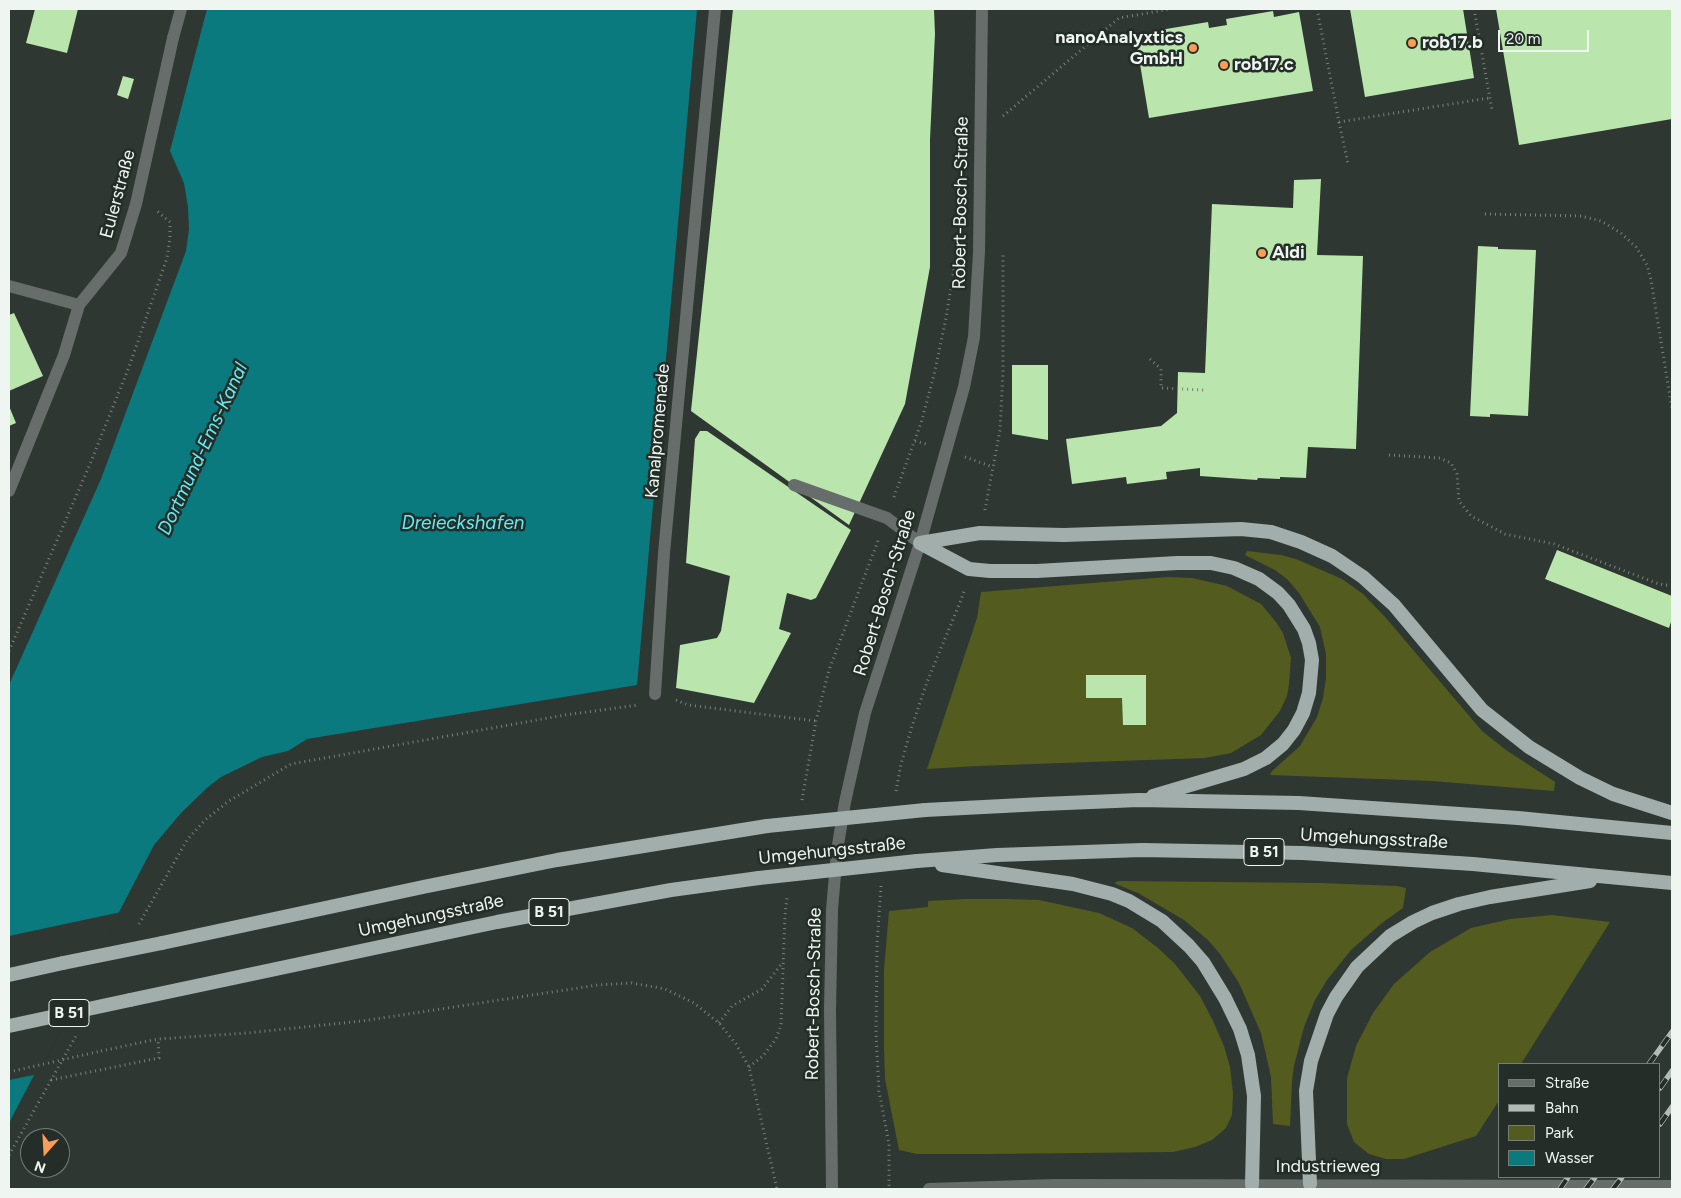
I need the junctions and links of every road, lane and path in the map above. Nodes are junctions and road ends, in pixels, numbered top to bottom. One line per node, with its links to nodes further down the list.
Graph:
1 (181, 9): 12 (street, Eulerstraße)
2 (715, 9): 28 (street, Kanalpromenade)
3 (982, 9): 25 (street, Robert-Bosch-Straße)
4 (1171, 9): 9 (path)
5 (1317, 9): 10 (path)
6 (1474, 9): 7 (path)
7 (1489, 98): 8 (path); 10 (path)
8 (1492, 110)
9 (1003, 117)
10 (1339, 122): 11 (path)
11 (1348, 164)
12 (136, 204): 16 (street, Eulerstraße); 27 (path)
13 (1485, 214): 19 (path)
14 (954, 262): 21 (path, Robert-Bosch-Straße)
15 (9, 286): 16 (street)
16 (79, 305): 23 (street)
17 (1150, 359): 18 (path)
18 (1204, 390)
19 (1672, 409)
20 (1389, 455): 26 (path)
21 (903, 473)
22 (794, 485): 25 (street)
23 (9, 491)
24 (878, 540): 28 (path, Robert-Bosch-Straße)
25 (920, 543): 30 (highway); 31 (highway); 49 (street, Robert-Bosch-Straße)
26 (1672, 586)
27 (9, 651)
28 (655, 694): 29 (path)
29 (276, 772)
30 (1138, 800): 32 (highway, Umgehungsstraße); 37 (highway, Umgehungsstraße, bridge)
31 (1672, 813)
32 (1672, 833)
33 (917, 861): 34 (highway, Umgehungsstraße / B 51); 39 (highway, Umgehungsstraße / B 51, bridge); 45 (highway)
34 (1610, 877): 35 (highway, Umgehungsstraße / B 51); 44 (highway)
35 (1672, 883)
36 (783, 961): 38 (path)
37 (9, 975)
38 (718, 1022): 40 (path); 48 (path)
39 (9, 1026)
40 (158, 1039): 41 (path, bridge); 42 (path)
41 (9, 1072)
42 (51, 1080)
43 (889, 1144): 50 (path)
44 (1310, 1184): 45 (street, Industrieweg); 46 (street, Industrieweg)
45 (1252, 1185): 47 (street, Industrieweg)
46 (1672, 1186)
47 (983, 1188): 51 (street, Industrieweg)
48 (777, 1189)
49 (832, 1189)
50 (889, 1189)
51 (929, 1189)

